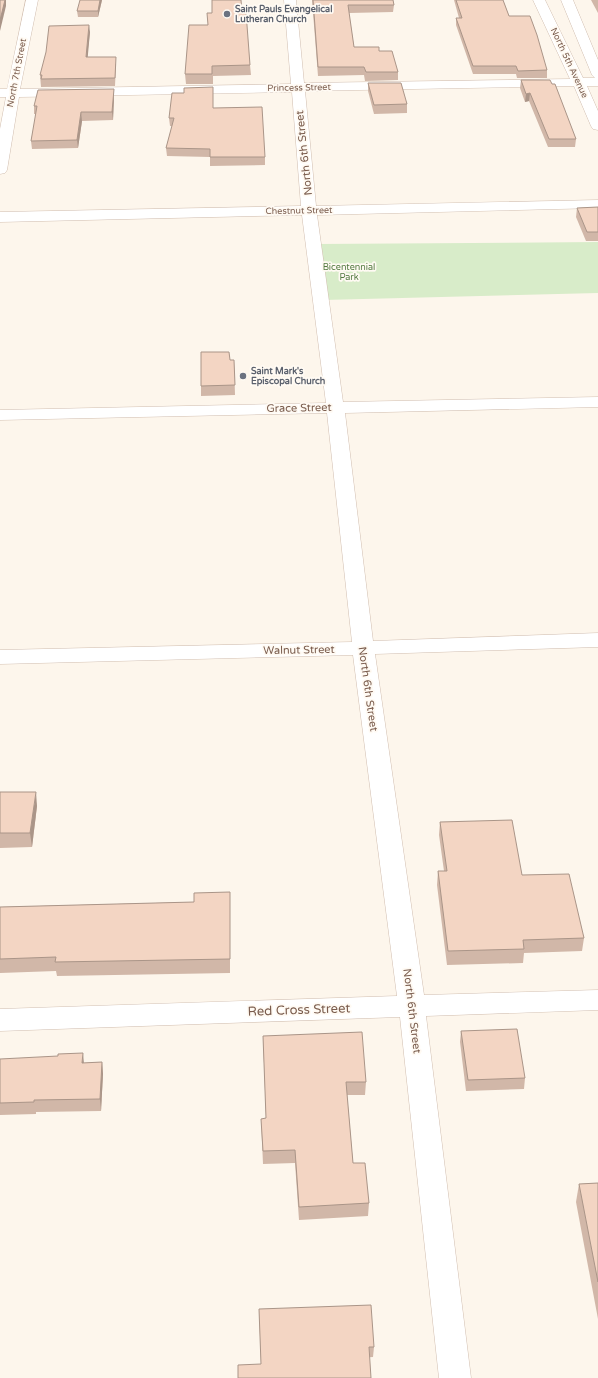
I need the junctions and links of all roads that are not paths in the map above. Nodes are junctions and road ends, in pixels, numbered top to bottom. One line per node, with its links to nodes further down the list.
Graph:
1 (32, 0): 9 (street, North 7th Street)
2 (290, 0): 8 (street, North 6th Street)
3 (539, 0): 7 (street, North 5th Avenue)
4 (567, 0): 5 (street, North 5th Avenue)
5 (598, 75)
6 (598, 82): 7 (street, Princess Street)
7 (579, 83): 8 (street, Princess Street); 10 (street, North 5th Avenue)
8 (297, 88): 9 (street, Princess Street); 13 (street, North 6th Street)
9 (6, 93): 11 (street, North 7th Street)
10 (598, 126)
11 (0, 170)
12 (598, 204): 13 (street, Chestnut Street)
13 (309, 210): 14 (street, Chestnut Street); 16 (street, North 6th Street)
14 (0, 217)
15 (598, 402): 16 (street, Grace Street)
16 (335, 407): 17 (street, Grace Street); 19 (street, North 6th Street)
17 (0, 415)
18 (598, 640): 19 (street, Walnut Street)
19 (363, 648): 20 (street, Walnut Street); 22 (street, North 6th Street)
20 (0, 657)
21 (598, 1000): 22 (street, Red Cross Street)
22 (412, 1007): 23 (street, Red Cross Street); 24 (street, North 6th Street)
23 (0, 1020)
24 (455, 1378)

